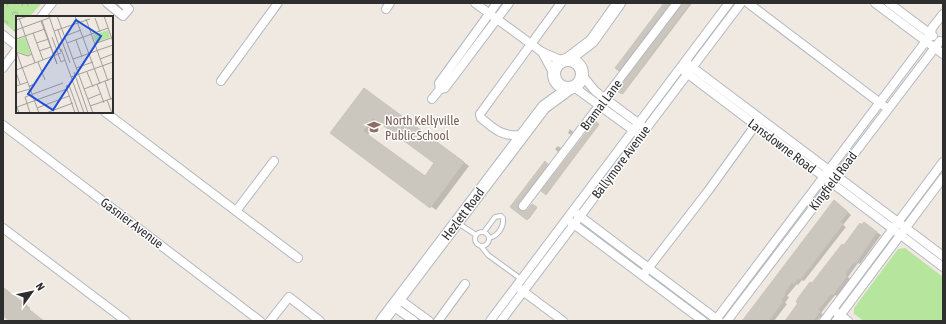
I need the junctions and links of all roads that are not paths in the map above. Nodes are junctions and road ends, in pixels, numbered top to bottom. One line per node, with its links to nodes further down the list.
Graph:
1 (52, 3): 18 (street)
2 (107, 3): 3 (street)
3 (122, 3)
4 (278, 3): 35 (street)
5 (475, 3): 16 (street)
6 (497, 3): 16 (street)
7 (509, 3): 19 (street)
8 (561, 3): 23 (street)
9 (620, 3): 22 (main road)
10 (677, 3): 39 (street, Bramal Lane)
11 (729, 3): 30 (street, Ballymore Avenue)
12 (741, 3): 32 (street, Ballymore Avenue)
13 (748, 3): 40 (street)
14 (875, 3): 21 (street)
15 (889, 3): 21 (street)
16 (489, 14): 19 (street); 37 (street)
17 (943, 14): 21 (street, Kingfield Road)
18 (42, 16)
19 (497, 19): 23 (street); 37 (street)
20 (3, 35): 25 (street)
21 (929, 38): 24 (street); 40 (street, Kingfield Road)
22 (592, 41): 29 (main road); 33 (main road)
23 (531, 44): 27 (street); 49 (street)
24 (939, 44): 28 (street); 40 (street, Kingfield Road)
25 (16, 45)
26 (16, 50): 31 (street)
27 (542, 52): 29 (street); 34 (street)
28 (943, 54)
29 (565, 60): 33 (main road); 34 (main road)
30 (682, 65): 32 (street, Lansdowne Road); 44 (street, Ballymore Avenue)
31 (3, 68)
32 (690, 71): 43 (street, Lansdowne Road); 46 (street, Lansdowne Road); 47 (street, Ballymore Avenue)
33 (582, 74): 36 (main road); 39 (street)
34 (554, 76): 36 (main road); 41 (main road, Hezlett Road)
35 (221, 81)
36 (572, 88): 39 (street); 41 (main road, Hezlett Road)
37 (440, 89): 38 (street)
38 (432, 99)
39 (602, 102): 44 (street); 48 (street); 58 (street, Bramal Lane)
40 (884, 106): 53 (street, Kingfield Road); 54 (street, Kingfield Road)
41 (544, 107): 49 (main road, Hezlett Road)
42 (106, 113): 59 (street)
43 (760, 119): 46 (street); 53 (street, Lansdowne Road)
44 (639, 123): 47 (street); 48 (street, Ballymore Avenue)
45 (3, 125): 84 (street, Gasnier Avenue)
46 (755, 126): 55 (street, Lansdowne Road); 75 (street)
47 (646, 128): 50 (street, Ballymore Avenue)
48 (634, 130): 50 (street); 60 (street, Ballymore Avenue)
49 (522, 135): 61 (main road, Hezlett Road)
50 (641, 136): 60 (street, Ballymore Avenue)
51 (274, 161): 59 (street)
52 (943, 162): 63 (street)
53 (830, 170): 54 (street, Lansdowne Road); 55 (street, Kingfield Road)
54 (837, 176): 57 (street, Kingfield Road); 63 (street, Lansdowne Road)
55 (824, 178): 57 (street, Lansdowne Road); 82 (street, Kingfield Road)
56 (943, 178): 64 (street)
57 (831, 183): 66 (street, Lansdowne Road); 95 (street, Kingfield Road)
58 (523, 206)
59 (236, 211): 73 (street)
60 (577, 214): 62 (street, Ballymore Avenue); 75 (street)
61 (456, 222): 68 (lane); 79 (main road, Hezlett Road)
62 (571, 222): 75 (street); 76 (street, Ballymore Avenue); 78 (street, Ballymore Avenue)
63 (899, 222): 64 (street, Lansdowne Road); 66 (street)
64 (906, 227): 69 (street); 72 (street, Lansdowne Road)
65 (3, 228): 83 (street)
66 (894, 229): 69 (street, Lansdowne Road); 80 (street)
67 (484, 232): 68 (lane); 70 (lane); 70 (lane)
68 (476, 235): 71 (lane)
69 (901, 235): 74 (street, Lansdowne Road); 81 (street)
70 (489, 238): 71 (lane)
71 (481, 246): 76 (lane)
72 (943, 256)
73 (298, 258)
74 (943, 268)
75 (645, 272): 82 (street); 94 (street)
76 (519, 282): 78 (street); 91 (street, Ballymore Avenue)
77 (465, 284): 90 (street)
78 (524, 292): 92 (street, Ballymore Avenue); 93 (street)
79 (396, 302): 87 (main road, Hezlett Road); 88 (street); 89 (street)
80 (832, 310): 81 (street); 96 (street)
81 (838, 318): 97 (street)
82 (717, 320)
83 (126, 321)
84 (260, 321)
85 (270, 321): 86 (street)
86 (320, 321)
87 (382, 321)
88 (414, 321)
89 (429, 321)
90 (438, 321)
91 (490, 321)
92 (501, 321)
93 (563, 321)
94 (703, 321)
95 (727, 321)
96 (824, 321)
97 (848, 321)

